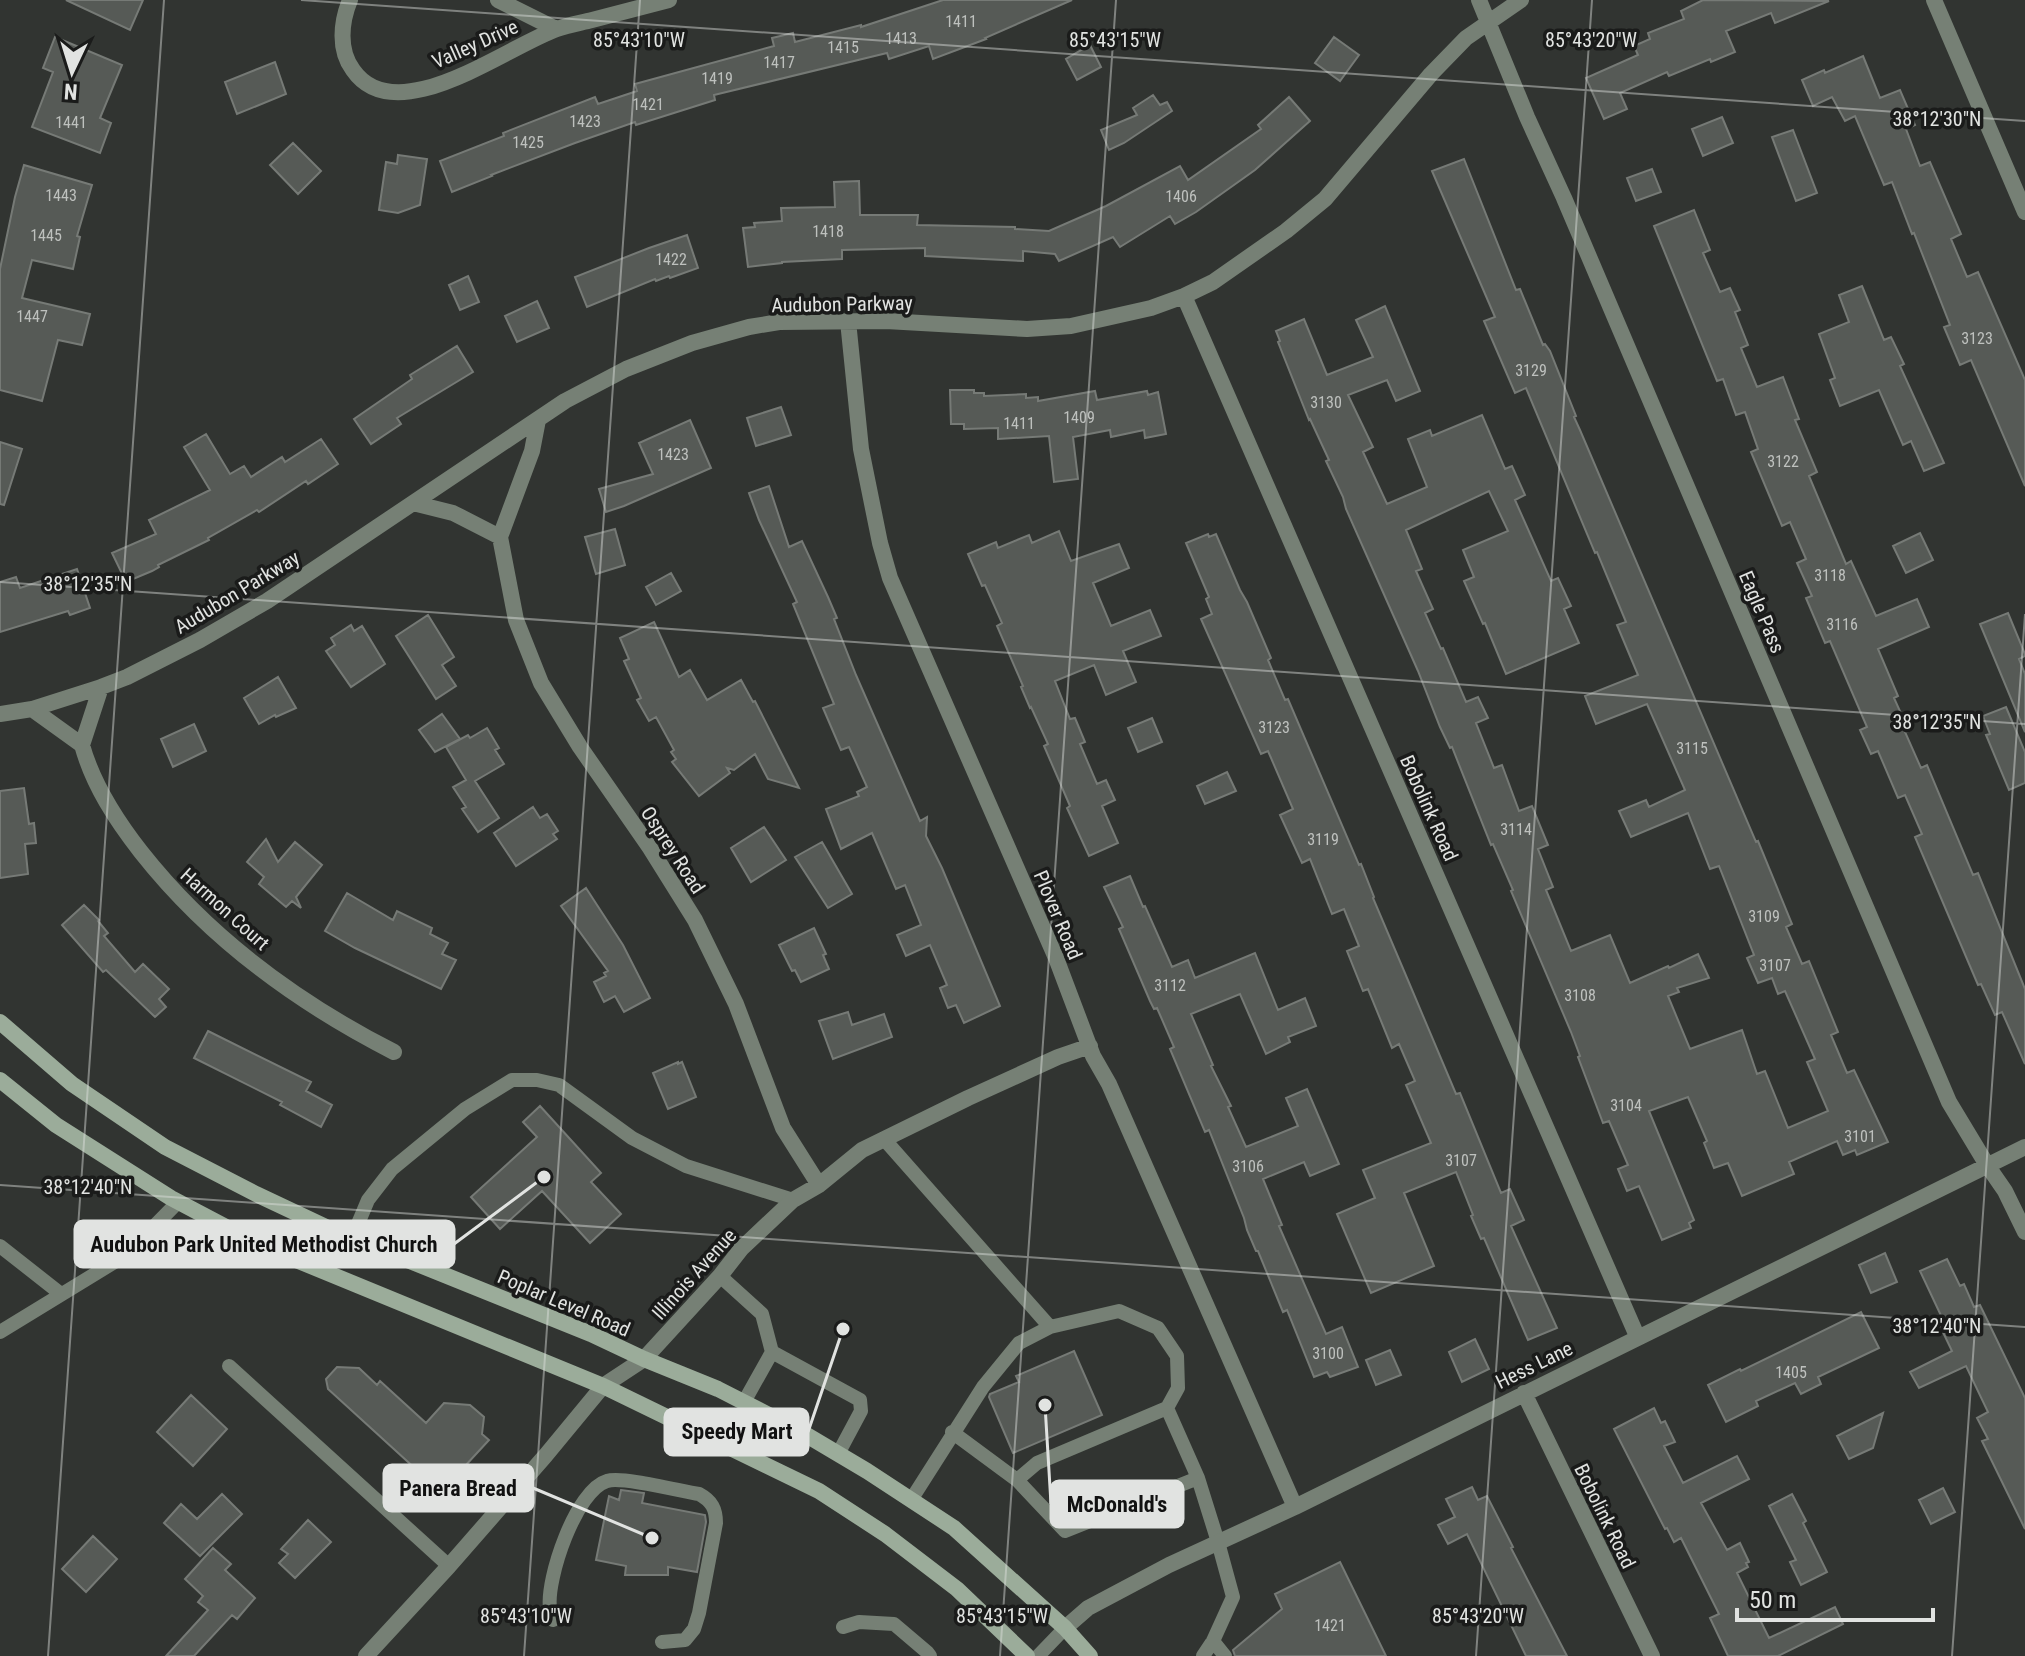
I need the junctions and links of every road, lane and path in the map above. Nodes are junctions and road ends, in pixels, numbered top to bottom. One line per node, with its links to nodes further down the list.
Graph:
1 (350, 0): 8 (street, Valley Drive)
2 (498, 0): 8 (street)
3 (669, 0): 8 (street, Valley Drive)
4 (1479, 0): 7 (street, Eagle Pass)
5 (1521, 0): 7 (street, Audubon Parkway)
6 (1934, 0): 9 (street)
7 (1487, 22): 10 (street, Audubon Parkway); 25 (street, Eagle Pass)
8 (556, 29)
9 (2025, 212)
10 (1184, 296): 11 (street, Audubon Parkway); 36 (street, Bobolink Road)
11 (848, 321): 12 (street, Audubon Parkway); 20 (street, Plover Road)
12 (538, 420): 13 (street, Audubon Parkway); 14 (street)
13 (413, 503): 14 (street); 15 (street, Audubon Parkway)
14 (500, 537): 26 (street, Osprey Road)
15 (101, 687): 16 (street, Audubon Parkway); 18 (street)
16 (32, 709): 17 (street, Audubon Parkway); 18 (street)
17 (0, 714)
18 (82, 745): 21 (street, Harmon Court)
19 (0, 1022): 30 (main road, Poplar Level Road)
20 (1090, 1046): 23 (street, Illinois Avenue); 49 (street, Plover Road)
21 (394, 1052)
22 (0, 1080): 28 (main road)
23 (884, 1139): 26 (street, Illinois Avenue); 34 (lane)
24 (2025, 1147): 25 (street, Hess Lane)
25 (1987, 1165): 29 (street, Eagle Pass); 36 (street, Hess Lane)
26 (819, 1185): 27 (street, Illinois Avenue)
27 (793, 1200): 30 (lane); 32 (street, Illinois Avenue)
28 (178, 1202): 33 (lane); 40 (main road)
29 (2025, 1232)
30 (352, 1238): 38 (main road, Poplar Level Road)
31 (0, 1246): 33 (lane)
32 (720, 1276): 37 (lane); 38 (street, Illinois Avenue)
33 (61, 1294): 35 (lane)
34 (1050, 1327): 43 (lane); 44 (lane)
35 (0, 1332)
36 (1637, 1336): 41 (street, Hess Lane)
37 (772, 1352): 42 (lane); 45 (lane)
38 (644, 1359): 40 (street, Illinois Avenue); 42 (main road, Poplar Level Road)
39 (229, 1366): 51 (lane)
40 (603, 1386): 51 (street, Illinois Avenue); 59 (main road)
41 (1524, 1393): 49 (street, Hess Lane); 64 (street, Bobolink Road)
42 (744, 1402): 45 (main road, Poplar Level Road)
43 (1167, 1408): 46 (lane); 47 (lane)
44 (952, 1432): 47 (lane); 48 (lane)
45 (838, 1454): 48 (main road, Poplar Level Road)
46 (1198, 1478): 47 (lane); 50 (lane)
47 (1017, 1480)
48 (911, 1500): 54 (main road, Poplar Level Road)
49 (1295, 1507): 50 (street, Hess Lane)
50 (1218, 1542): 54 (street, Hess Lane); 55 (lane)
51 (449, 1566): 57 (street, Illinois Avenue)
52 (553, 1620): 56 (lane)
53 (843, 1627): 58 (lane)
54 (1065, 1628): 60 (lane); 61 (main road, Poplar Level Road)
55 (1213, 1641): 62 (lane); 63 (lane)
56 (662, 1642)
57 (366, 1656)
58 (930, 1656)
59 (1027, 1656)
60 (1038, 1656)
61 (1090, 1656)
62 (1203, 1656)
63 (1225, 1656)
64 (1652, 1656)

